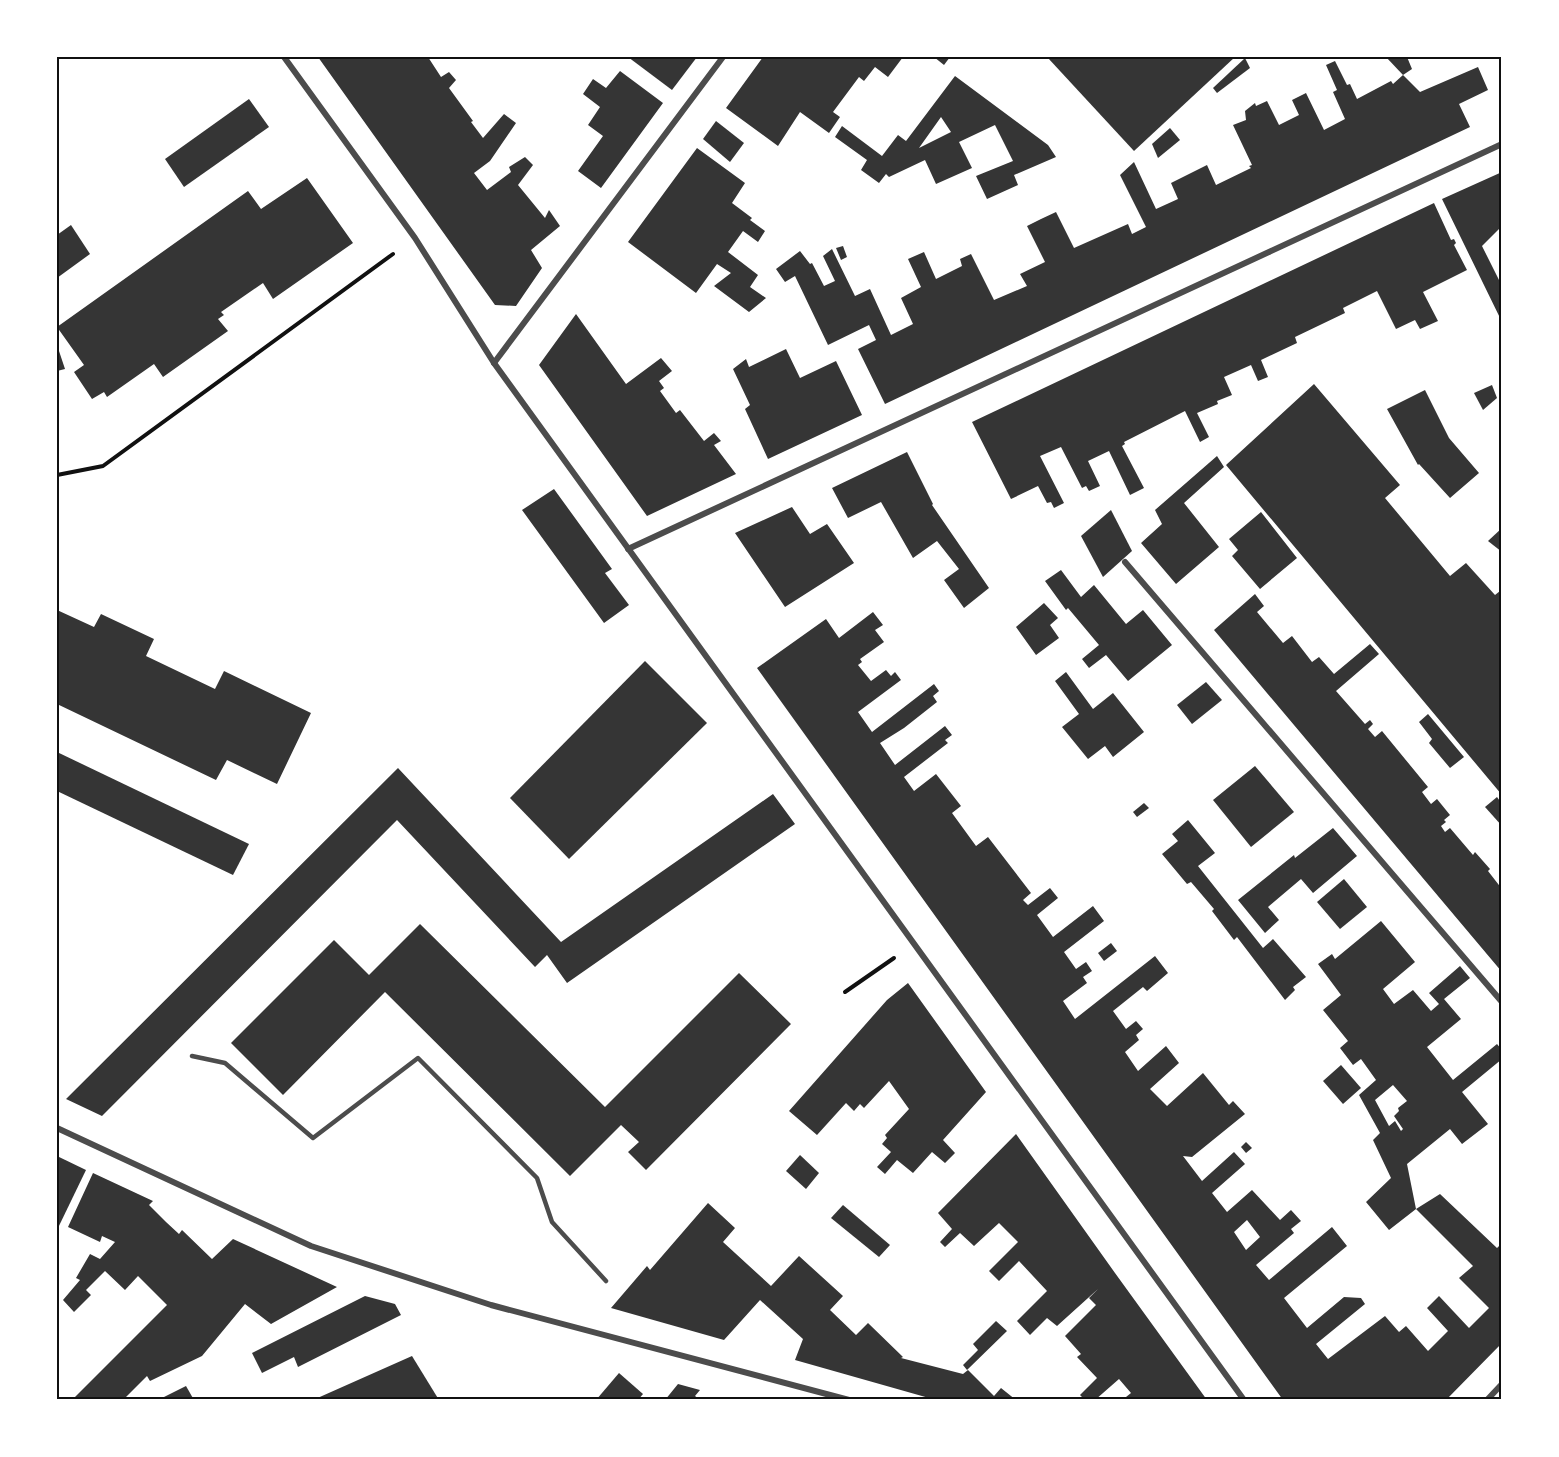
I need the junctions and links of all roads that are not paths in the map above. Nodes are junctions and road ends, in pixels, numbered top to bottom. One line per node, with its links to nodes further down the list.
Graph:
1 (284, 57): 4 (street)
2 (723, 57): 4 (street)
3 (1502, 144): 5 (street)
4 (494, 363): 5 (street)
5 (628, 549): 13 (street)
6 (1125, 562): 7 (street)
7 (1502, 1002)
8 (192, 1056): 10 (lane)
9 (57, 1128): 12 (street)
10 (606, 1281)
11 (1502, 1384): 14 (street)
12 (849, 1400)
13 (1244, 1400)
14 (1487, 1400)

